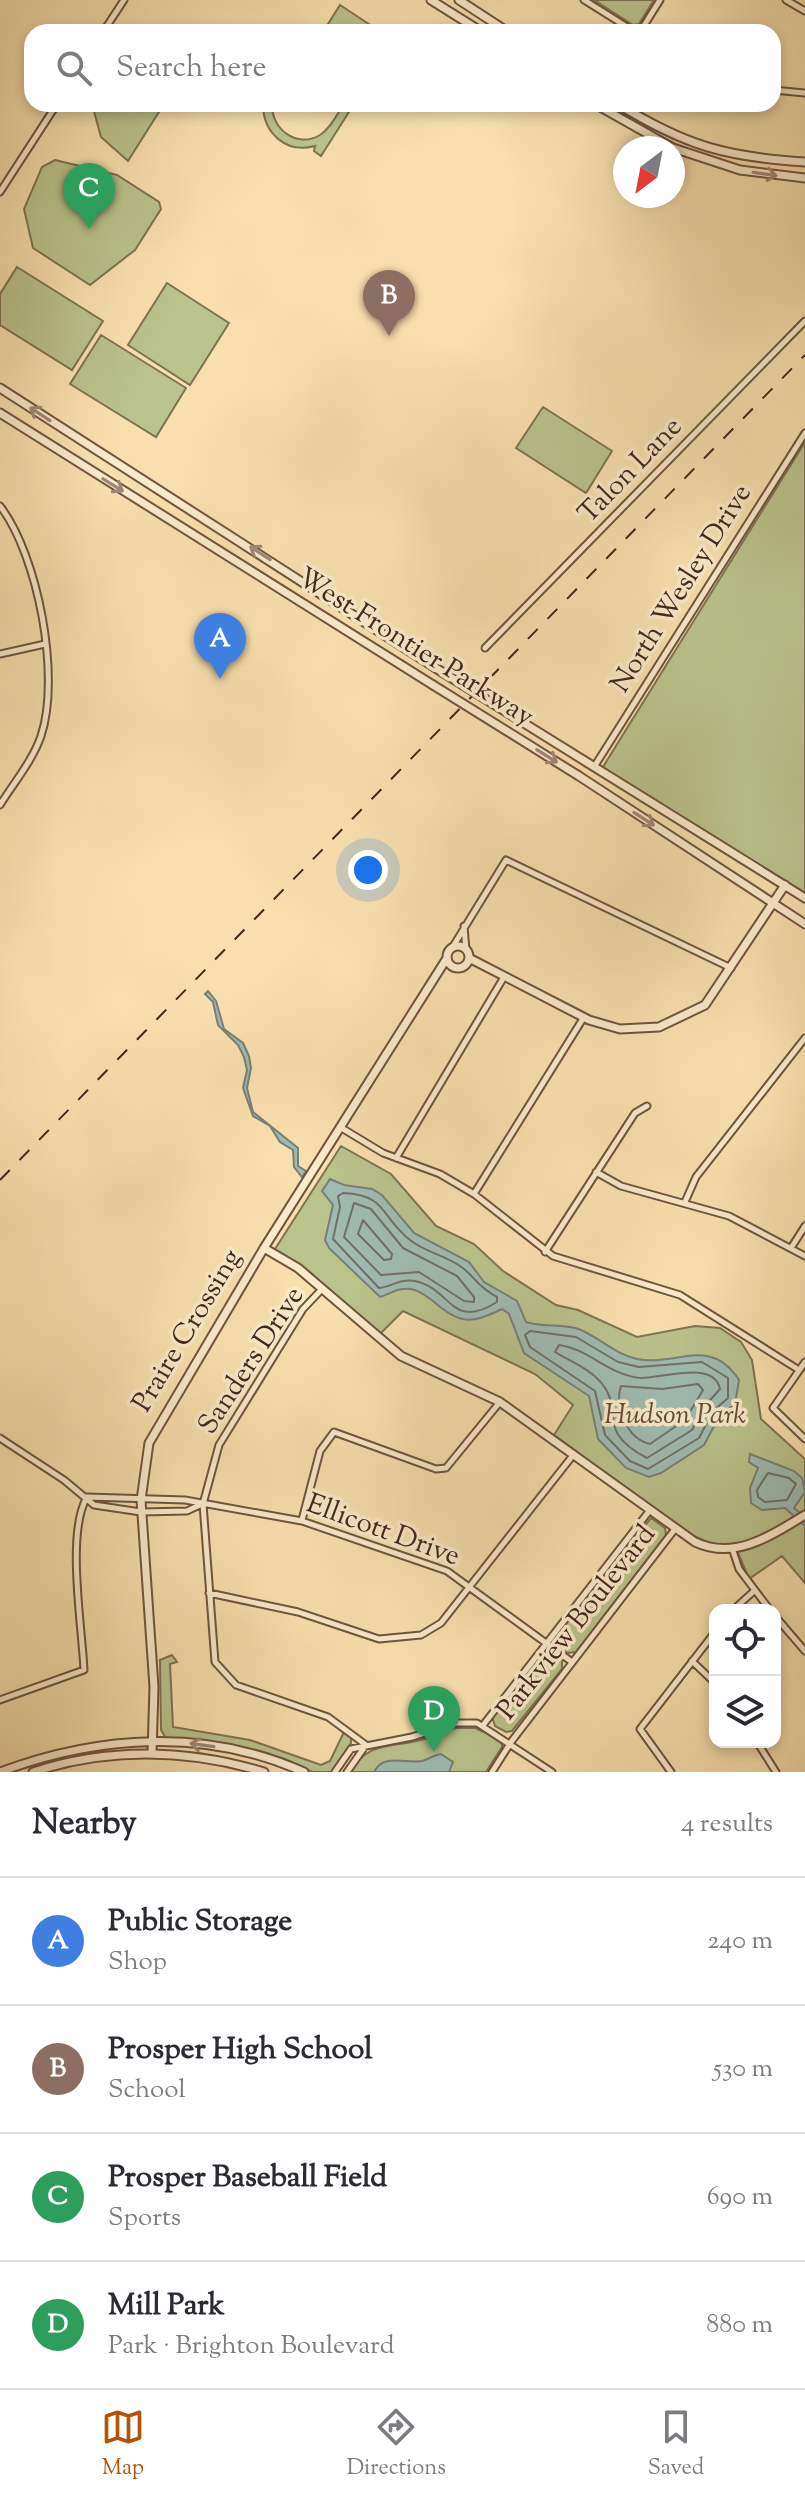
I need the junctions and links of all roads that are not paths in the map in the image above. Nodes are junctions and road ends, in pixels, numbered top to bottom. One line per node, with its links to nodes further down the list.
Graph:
1 (124, 0): 8 (street)
2 (433, 0): 9 (street)
3 (459, 0): 10 (street)
4 (584, 0): 11 (street)
5 (660, 0): 12 (street)
6 (786, 0): 7 (street)
7 (805, 11)
8 (108, 24)
9 (470, 24)
10 (496, 24)
11 (624, 24)
12 (643, 24)
13 (781, 91): 14 (street)
14 (805, 93)
15 (52, 112): 24 (street)
16 (609, 112): 18 (street)
17 (632, 112): 20 (street)
18 (652, 136)
19 (685, 152): 22 (street)
20 (741, 157): 21 (street); 22 (street)
21 (805, 162)
22 (740, 170): 23 (street, one-way to 23)
23 (805, 178)
24 (0, 192)
25 (805, 321): 31 (street, Talon Lane)
26 (0, 388): 33 (street, West Frontier Parkway, one-way to 26, bridge)
27 (0, 413): 37 (street, West Frontier Parkway, one-way to 37, bridge)
28 (805, 433): 33 (street, North Wesley Drive)
29 (0, 506): 30 (street)
30 (45, 644): 32 (street); 34 (street)
31 (485, 648)
32 (0, 654)
33 (591, 765): 35 (street, West Frontier Parkway)
34 (0, 805)
35 (785, 885): 36 (street, West Frontier Parkway); 37 (street)
36 (805, 898)
37 (773, 904): 38 (street, West Frontier Parkway); 45 (street)
38 (805, 924)
39 (464, 925): 40 (street); 41 (street); 45 (street)
40 (452, 948): 41 (street); 42 (street, Praire Crossing)
41 (467, 954): 44 (street); 46 (street)
42 (447, 958): 43 (street); 48 (street, Praire Crossing)
43 (453, 966): 44 (street); 48 (street, Praire Crossing)
44 (463, 967): 46 (street)
45 (732, 969): 49 (street)
46 (490, 972): 47 (street)
47 (504, 977): 49 (street); 53 (street)
48 (434, 980): 52 (street, Praire Crossing)
49 (584, 1017): 55 (street)
50 (805, 1038): 56 (street)
51 (647, 1106): 54 (street)
52 (340, 1127): 53 (street); 58 (street, Praire Crossing)
53 (396, 1158): 55 (street)
54 (596, 1172): 56 (street); 60 (street)
55 (474, 1194): 60 (street)
56 (685, 1202): 59 (street)
57 (805, 1226): 59 (street)
58 (264, 1248): 62 (street); 70 (street, Praire Crossing)
59 (791, 1248): 61 (street)
60 (545, 1252): 64 (street)
61 (805, 1256)
62 (323, 1288): 65 (street); 71 (street, Sanders Drive)
63 (805, 1362): 64 (street)
64 (799, 1370): 67 (street)
65 (500, 1402): 68 (street); 75 (street)
66 (0, 1438): 69 (street, Ellicott Drive)
67 (805, 1439)
68 (574, 1453): 72 (street); 78 (street)
69 (87, 1497): 70 (street, Ellicott Drive); 73 (street, Ellicott Drive); 90 (street)
70 (141, 1500): 71 (street, Ellicott Drive); 73 (street, Praire Crossing)
71 (203, 1504): 73 (street, Ellicott Drive); 75 (street, Ellicott Drive); 80 (street, Sanders Drive)
72 (650, 1510): 76 (street); 85 (street, Parkview Boulevard)
73 (141, 1512): 92 (street, Praire Crossing)
74 (805, 1515): 77 (street)
75 (302, 1521): 78 (street, Ellicott Drive)
76 (675, 1529): 77 (street); 88 (street, Parkview Boulevard)
77 (732, 1548): 79 (street)
78 (471, 1586): 80 (street); 85 (street, Ellicott Drive)
79 (754, 1591): 81 (street); 82 (street)
80 (209, 1593): 94 (street, Sanders Drive)
81 (740, 1604)
82 (765, 1604)
83 (781, 1623): 86 (street)
84 (709, 1640): 87 (street)
85 (547, 1643): 88 (street, Ellicott Drive); 91 (street, Parkview Boulevard)
86 (805, 1651)
87 (692, 1661): 89 (street); 105 (street)
88 (572, 1662): 93 (street, Parkview Boulevard)
89 (709, 1677)
90 (0, 1700)
91 (484, 1724): 93 (street); 94 (street)
92 (153, 1740): 96 (street, Praire Crossing); 97 (street); 100 (street, one-way to 92)
93 (511, 1742): 103 (street, Parkview Boulevard); 104 (street)
94 (366, 1745): 101 (street); 102 (street)
95 (761, 1748): 106 (street)
96 (152, 1753): 98 (street); 99 (street)
97 (0, 1772)
98 (33, 1772)
99 (264, 1772)
100 (304, 1772)
101 (335, 1772)
102 (347, 1772)
103 (492, 1772)
104 (552, 1772)
105 (671, 1772)
106 (776, 1772)

